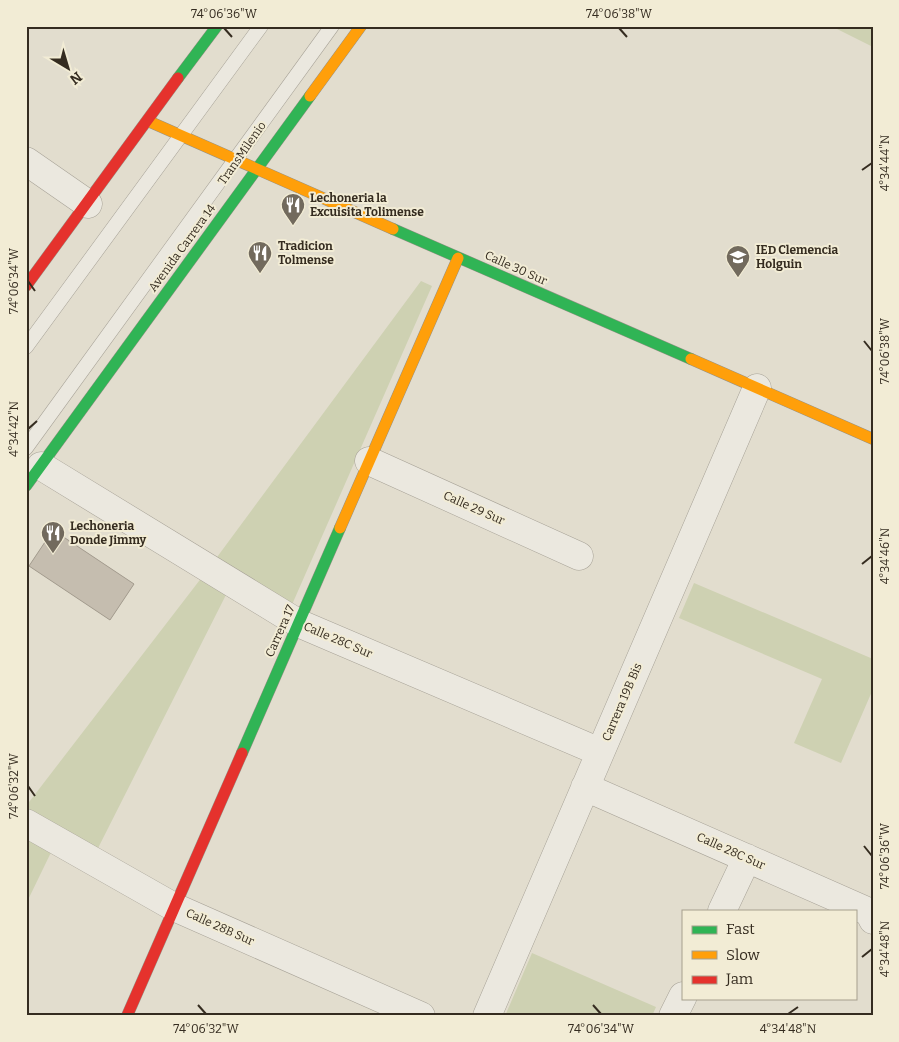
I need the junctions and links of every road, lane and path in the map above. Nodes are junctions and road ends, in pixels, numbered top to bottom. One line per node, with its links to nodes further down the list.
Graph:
1 (217, 26): 5 (main road)
2 (261, 26): 6 (lane)
3 (332, 26): 7 (lane, TransMilenio)
4 (361, 26): 9 (main road, Avenida Carrera 14)
5 (148, 121): 6 (main road, Calle 30 Sur); 10 (main road)
6 (182, 136): 7 (main road, Calle 30 Sur); 13 (lane)
7 (237, 160): 9 (main road, Calle 30 Sur); 17 (lane, TransMilenio)
8 (26, 161): 10 (street)
9 (257, 169): 11 (main road, Calle 30 Sur); 17 (main road, Avenida Carrera 14)
10 (88, 204): 12 (main road)
11 (458, 258): 14 (main road, Calle 30 Sur); 16 (main road, Carrera 17)
12 (26, 286)
13 (26, 347)
14 (757, 388): 15 (main road, Calle 30 Sur); 20 (street, Carrera 19B Bis)
15 (873, 439)
16 (369, 461): 18 (street, Calle 29 Sur); 19 (main road, Carrera 17)
17 (31, 467): 19 (street, Calle 28C Sur)
18 (579, 556)
19 (298, 622): 20 (street, Calle 28C Sur); 24 (main road, Carrera 17)
20 (600, 752): 21 (street, Carrera 19B Bis)
21 (585, 787): 23 (street, Calle 28C Sur); 30 (street, Carrera 19B Bis)
22 (26, 822): 24 (street, Calle 28B Sur)
23 (747, 858): 25 (street); 26 (street, Calle 28C Sur)
24 (174, 906): 28 (main road, Carrera 17); 29 (street, Calle 28B Sur)
25 (722, 910)
26 (872, 912)
27 (682, 998): 31 (street)
28 (126, 1016)
29 (421, 1016)
30 (487, 1016)
31 (673, 1016)

